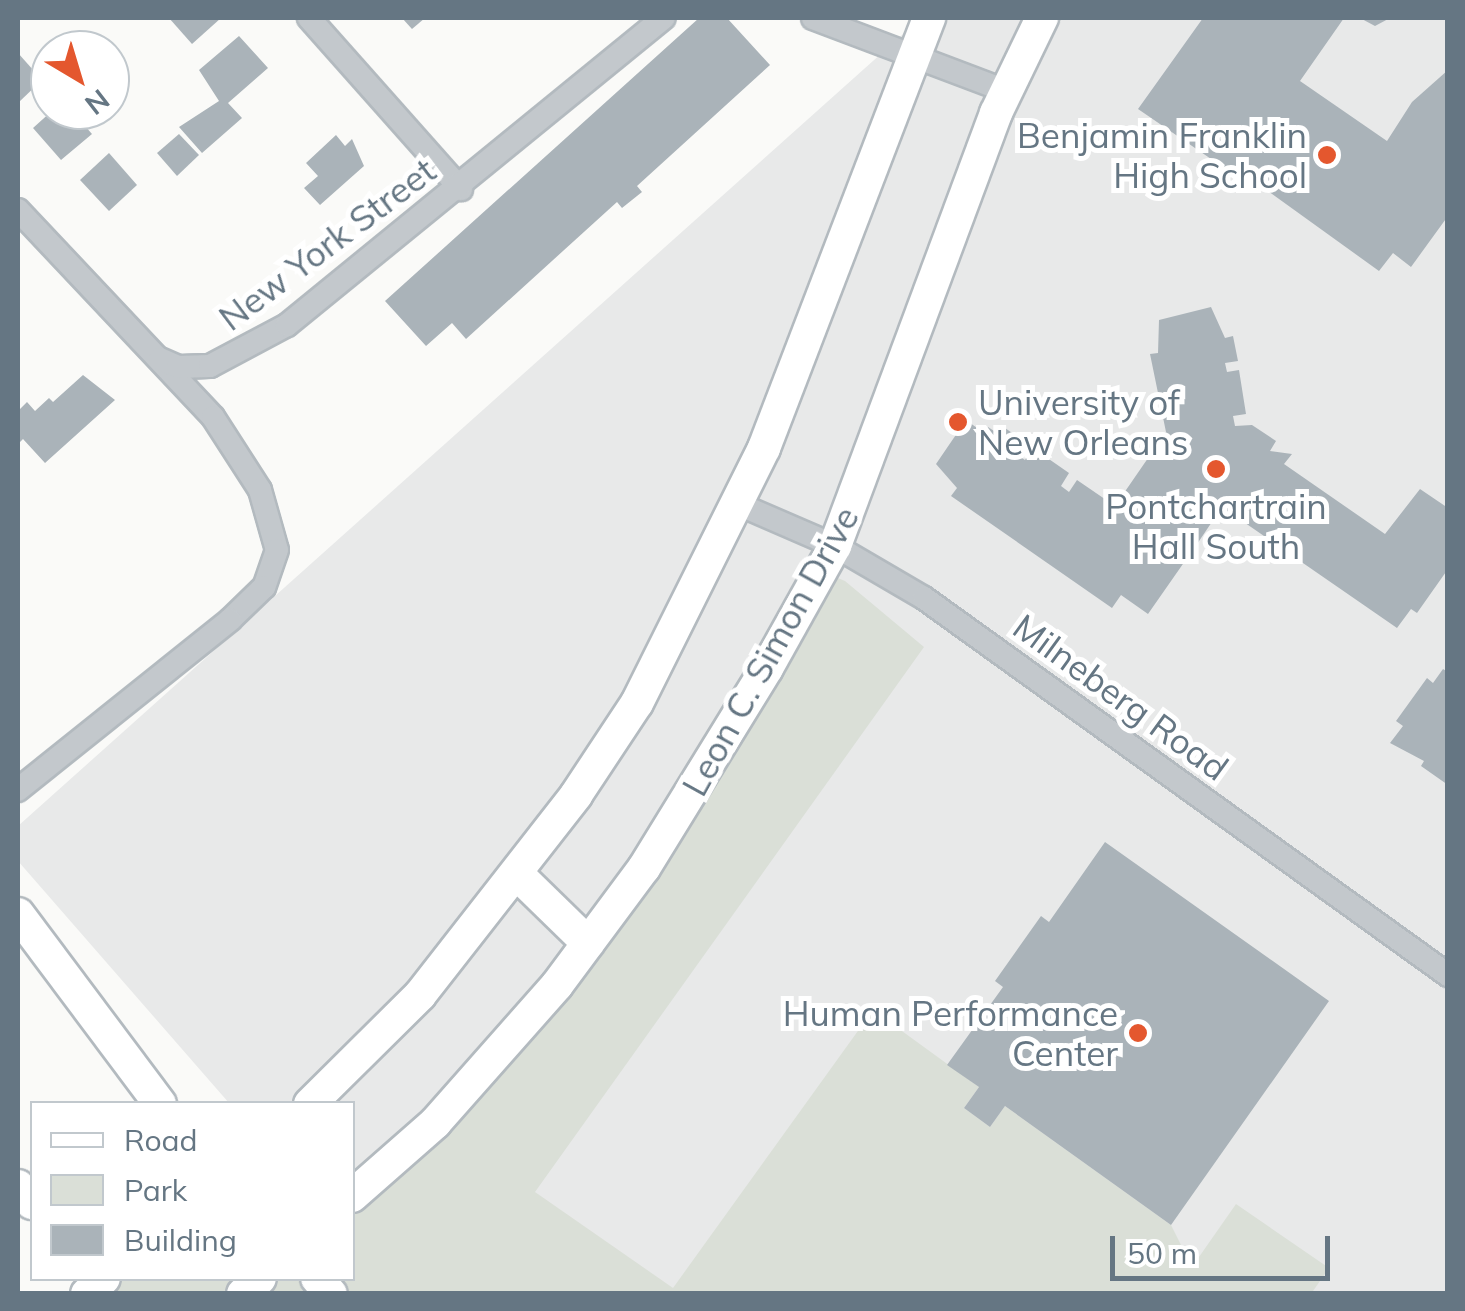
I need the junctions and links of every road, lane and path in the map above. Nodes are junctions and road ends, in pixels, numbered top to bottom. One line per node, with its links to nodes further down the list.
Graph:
1 (310, 18): 8 (street)
2 (664, 18): 8 (street, New York Street)
3 (813, 18): 6 (street)
4 (928, 18): 6 (main road)
5 (1042, 18): 7 (main road, Leon C. Simon Drive)
6 (910, 56): 7 (street); 11 (main road)
7 (1006, 91): 12 (main road, Leon C. Simon Drive)
8 (461, 189): 10 (street, New York Street)
9 (18, 210): 10 (street)
10 (152, 354): 13 (street)
11 (738, 504): 12 (street, Milneberg Road); 14 (main road)
12 (835, 546): 16 (main road, Leon C. Simon Drive); 17 (street, Milneberg Road)
13 (18, 790)
14 (517, 874): 16 (main road); 19 (main road)
15 (18, 914): 18 (main road)
16 (588, 943): 20 (main road, Leon C. Simon Drive)
17 (1448, 974)
18 (158, 1101)
19 (313, 1101)
20 (355, 1193)

